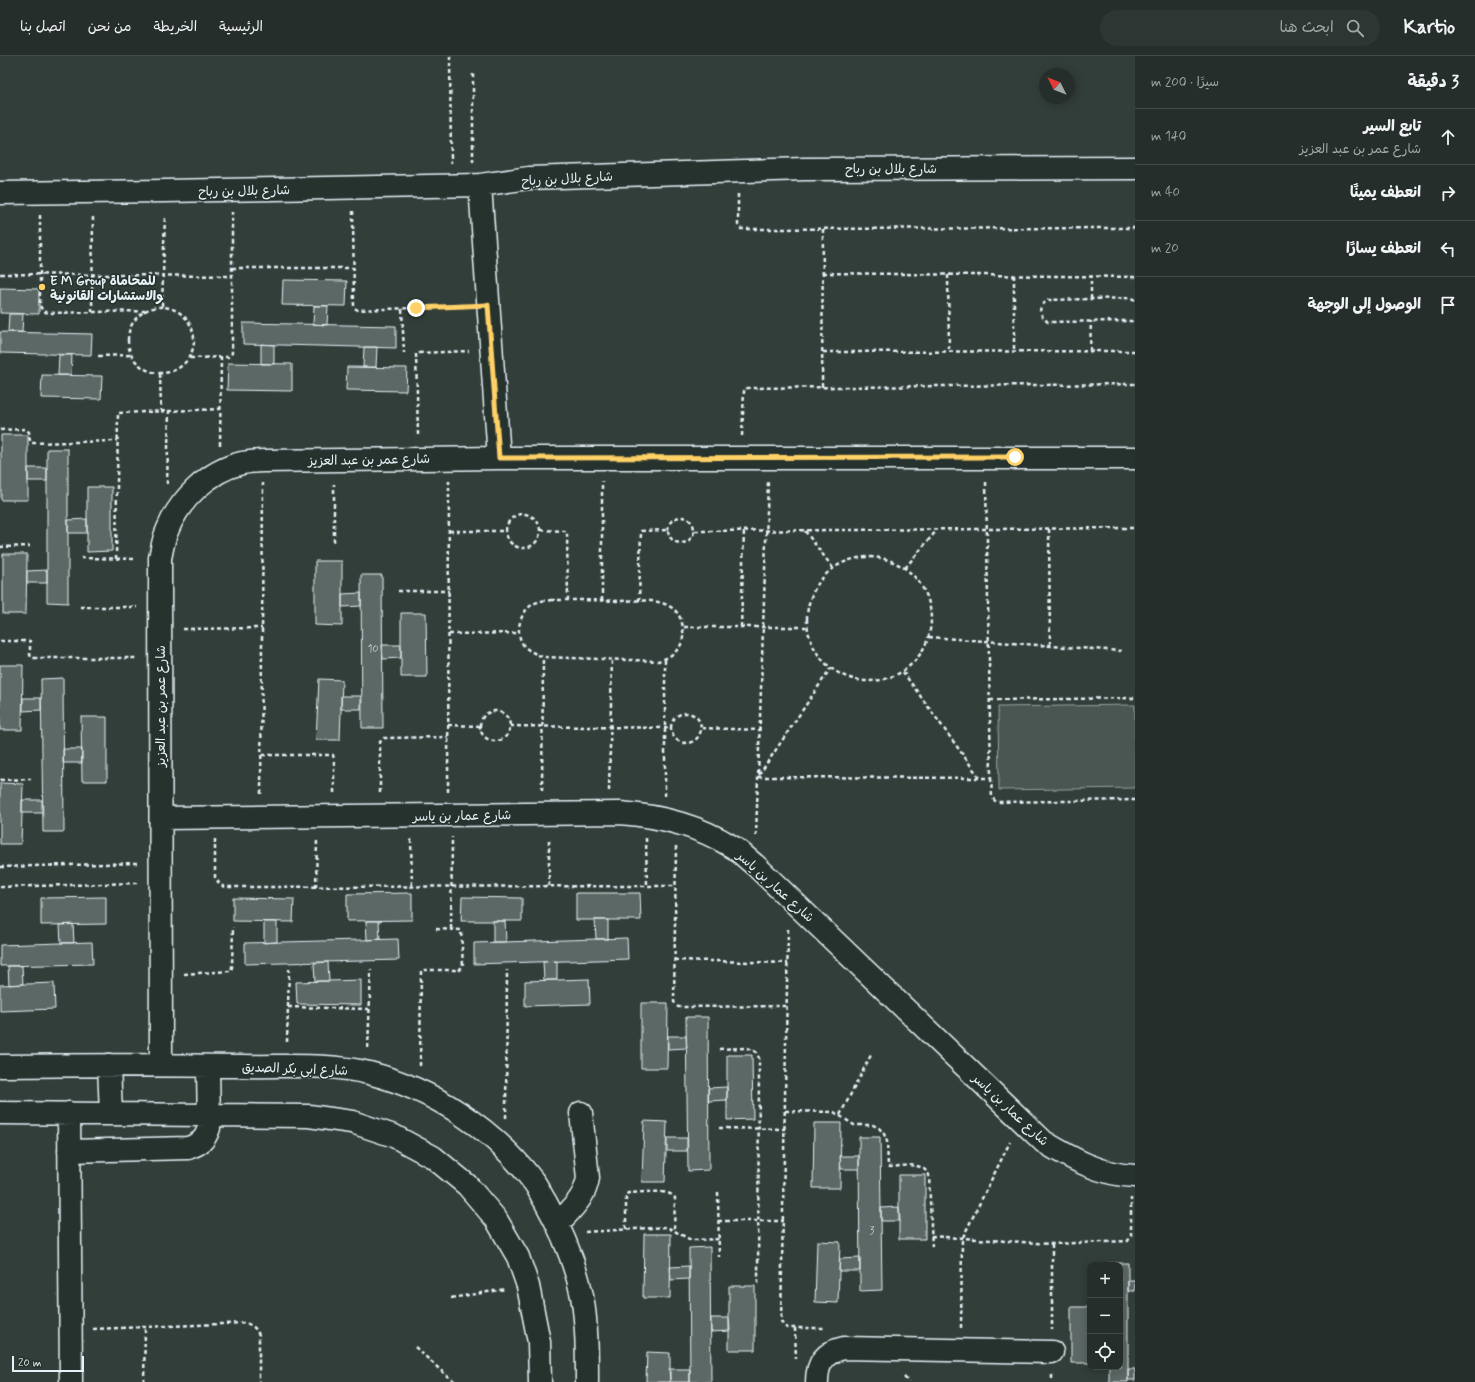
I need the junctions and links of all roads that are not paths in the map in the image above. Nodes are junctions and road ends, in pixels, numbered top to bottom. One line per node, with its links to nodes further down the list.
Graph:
1 (1135, 168): 2 (street, شارع بلال بن رباح)
2 (477, 185): 3 (street, شارع بلال بن رباح); 4 (street)
3 (0, 193)
4 (499, 458): 5 (street, شارع عمر بن عبد العزيز); 6 (street, شارع عمر بن عبد العزيز)
5 (1135, 458)
6 (161, 818): 8 (street, شارع عمر بن عبد العزيز); 17 (street, شارع عمار بن ياسر)
7 (109, 1065): 8 (street, شارع ابى بكر الصديق); 9 (street, شارع ابى بكر الصديق); 14 (street)
8 (161, 1065): 10 (street, شارع ابى بكر الصديق)
9 (0, 1066)
10 (208, 1066): 15 (street); 18 (street, شارع ابى بكر الصديق)
11 (0, 1113): 12 (street)
12 (69, 1113): 14 (street); 16 (street)
13 (580, 1113): 18 (street)
14 (111, 1114): 15 (street)
15 (209, 1115): 16 (street); 21 (street)
16 (69, 1151): 20 (street)
17 (1133, 1176)
18 (560, 1228): 22 (street, شارع ابى بكر الصديق)
19 (1052, 1352): 23 (street)
20 (71, 1382)
21 (540, 1382)
22 (587, 1382)
23 (817, 1382)

